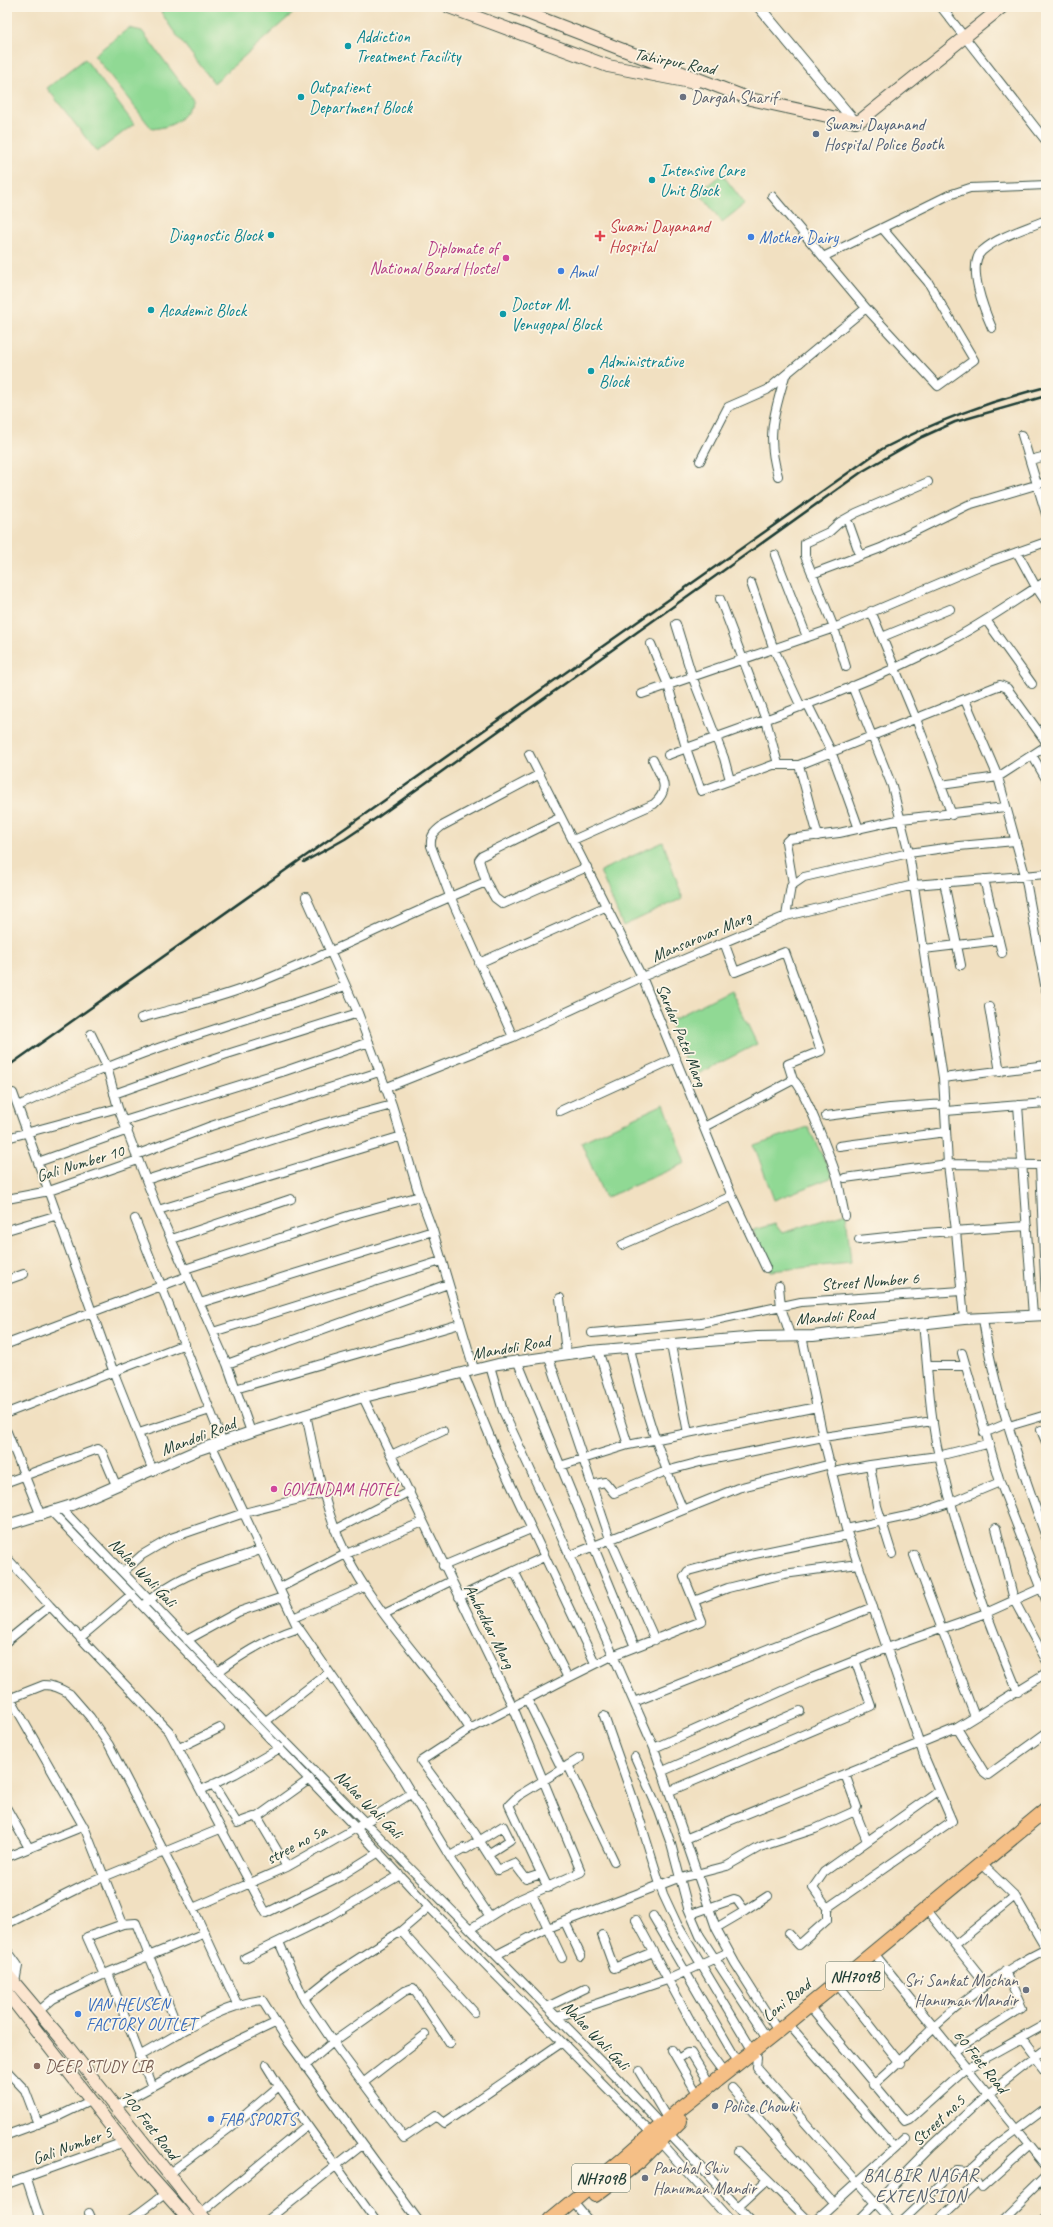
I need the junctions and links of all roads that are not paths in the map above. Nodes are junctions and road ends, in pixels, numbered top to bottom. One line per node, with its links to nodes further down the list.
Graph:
1 (449, 7): 8 (main road, Tahirpur Road)
2 (512, 7): 7 (main road, Tahirpur Road)
3 (760, 7): 10 (street)
4 (941, 7): 6 (street)
5 (1002, 7): 6 (main road)
6 (963, 37): 10 (main road); 11 (street)
7 (641, 56): 8 (main road); 9 (main road, Tahirpur Road)
8 (635, 71): 9 (main road, Tahirpur Road)
9 (725, 88): 10 (main road)
10 (855, 122)
11 (1046, 141)
12 (1046, 185): 15 (street)
13 (772, 196): 16 (street)
14 (1046, 220): 18 (street)
15 (882, 228): 16 (street); 17 (street)
16 (823, 257): 17 (street)
17 (866, 308): 19 (street)
18 (992, 328)
19 (785, 376): 23 (street); 24 (street)
20 (1022, 435): 22 (street)
21 (1046, 456): 22 (street)
22 (1030, 460): 26 (street)
23 (700, 461)
24 (778, 476)
25 (928, 482): 33 (street)
26 (1042, 483): 27 (street); 32 (street)
27 (1046, 512)
28 (849, 524): 32 (street)
29 (1046, 542): 30 (street)
30 (1017, 552): 36 (street); 40 (street)
31 (775, 555): 44 (street)
32 (860, 555): 33 (street)
33 (812, 574): 43 (street)
34 (1046, 580): 36 (street)
35 (751, 583): 47 (street)
36 (1036, 588): 38 (street); 41 (street)
37 (720, 599): 48 (street)
38 (1046, 602)
39 (950, 609): 45 (street)
40 (871, 611): 43 (street); 45 (street)
41 (986, 620): 50 (street); 52 (street)
42 (676, 624): 51 (street)
43 (834, 628): 44 (street); 49 (street)
44 (807, 637): 47 (street)
45 (882, 637): 50 (street)
46 (651, 644): 53 (street)
47 (773, 647): 48 (street); 57 (street)
48 (742, 659): 51 (street); 59 (street)
49 (846, 667)
50 (895, 668): 54 (street); 58 (street)
51 (692, 676): 53 (street); 61 (street)
52 (1032, 684)
53 (668, 685): 55 (street); 64 (street)
54 (852, 686): 57 (street); 60 (street)
55 (642, 694)
56 (965, 700): 58 (street); 62 (street); 73 (street)
57 (805, 706): 59 (street); 65 (street)
58 (916, 719): 60 (street); 76 (street)
59 (766, 720): 61 (street); 70 (street)
60 (872, 735): 65 (street); 80 (street)
61 (715, 736): 64 (street); 75 (street)
62 (1046, 742)
63 (1046, 746): 68 (street)
64 (686, 748): 67 (street); 75 (street)
65 (831, 751): 71 (street); 81 (street)
66 (529, 754): 72 (street, Sardar Patel Marg)
67 (668, 755)
68 (1032, 755): 73 (street); 74 (street)
69 (653, 760): 83 (street)
70 (778, 764): 71 (street); 75 (street)
71 (799, 765): 82 (street)
72 (540, 774): 79 (street, Sardar Patel Marg); 94 (street)
73 (998, 777): 76 (street); 77 (street)
74 (1046, 779)
75 (730, 780)
76 (941, 785): 78 (street)
77 (1005, 806): 78 (street); 84 (street)
78 (952, 814): 80 (street)
79 (561, 817): 83 (street, Sardar Patel Marg); 90 (street)
80 (902, 820): 81 (street); 85 (street)
81 (859, 829): 82 (street)
82 (818, 836): 92 (street)
83 (573, 840): 86 (street, Sardar Patel Marg)
84 (1014, 841): 85 (street); 88 (street)
85 (910, 853): 92 (street); 93 (street)
86 (587, 867): 90 (street); 96 (street, Sardar Patel Marg)
87 (1046, 874): 88 (street, Mansarovar Marg)
88 (1025, 875): 89 (street, Mansarovar Marg); 108 (street)
89 (984, 879): 91 (street, Mansarovar Marg); 98 (street)
90 (486, 882): 94 (street)
91 (944, 882): 93 (street, Mansarovar Marg); 100 (street)
92 (793, 884): 97 (street)
93 (914, 885): 97 (street, Mansarovar Marg); 101 (street)
94 (450, 896): 102 (street); 104 (street)
95 (306, 897): 102 (street)
96 (607, 906): 104 (street); 106 (street, Sardar Patel Marg)
97 (786, 916): 99 (street, Mansarovar Marg)
98 (999, 940): 100 (street); 103 (street)
99 (724, 942): 106 (street, Mansarovar Marg); 121 (street)
100 (957, 946): 101 (street); 105 (street)
101 (924, 949): 120 (street)
102 (330, 952): 107 (street); 111 (street)
103 (1002, 953)
104 (479, 963): 113 (street)
105 (961, 965)
106 (642, 977): 113 (street, Mansarovar Marg); 115 (street, Sardar Patel Marg)
107 (345, 986): 110 (street); 117 (street)
108 (1046, 990)
109 (989, 1007): 119 (street)
110 (358, 1013): 114 (street); 124 (street)
111 (142, 1018)
112 (91, 1034): 117 (street)
113 (513, 1037): 122 (street, Mansarovar Marg)
114 (369, 1042): 118 (street); 133 (street)
115 (676, 1058): 131 (street); 134 (street, Sardar Patel Marg)
116 (1046, 1065): 119 (street)
117 (107, 1067): 124 (street); 128 (street)
118 (379, 1072): 122 (street); 141 (street, Gali Number 10)
119 (1000, 1072): 120 (street)
120 (943, 1078): 129 (street)
121 (792, 1080): 134 (street); 155 (street)
122 (385, 1088): 126 (street)
123 (13, 1093): 128 (street)
124 (114, 1094): 130 (street)
125 (1046, 1103): 127 (street)
126 (392, 1105): 138 (street); 147 (street)
127 (1018, 1105): 129 (street); 144 (street)
128 (18, 1106): 137 (street)
129 (945, 1107): 132 (street); 136 (street)
130 (118, 1108): 133 (street); 137 (street)
131 (560, 1111)
132 (826, 1116)
133 (124, 1121): 135 (street)
134 (704, 1127): 150 (street, Sardar Patel Marg)
135 (128, 1130): 141 (street); 142 (street)
136 (946, 1132): 140 (street); 143 (street)
137 (28, 1134): 139 (street); 142 (street)
138 (402, 1136): 149 (street); 153 (street)
139 (7, 1138)
140 (839, 1146)
141 (137, 1157): 147 (street); 148 (street, Gali Number 10)
142 (38, 1162): 148 (street)
143 (948, 1164): 144 (street); 146 (street); 160 (street)
144 (1022, 1166): 145 (street); 157 (street)
145 (1043, 1166): 174 (street)
146 (845, 1178)
147 (146, 1180): 153 (street)
148 (49, 1190): 151 (street, Gali Number 10); 154 (street)
149 (420, 1196): 159 (street); 166 (street)
150 (732, 1196): 163 (street); 165 (street, Sardar Patel Marg)
151 (7, 1199)
152 (291, 1199): 161 (street)
153 (158, 1210): 161 (street)
154 (58, 1215): 158 (street); 177 (street)
155 (845, 1216)
156 (135, 1219): 170 (street)
157 (1027, 1226): 160 (street); 179 (street)
158 (7, 1230)
159 (433, 1231): 164 (street); 175 (street)
160 (956, 1231): 162 (street); 172 (street)
161 (172, 1239): 166 (street)
162 (859, 1240)
163 (622, 1245)
164 (441, 1261): 169 (street); 184 (street)
165 (766, 1268)
166 (186, 1272): 170 (street); 175 (street)
167 (24, 1274): 168 (street)
168 (7, 1280)
169 (448, 1284): 182 (street); 197 (street)
170 (162, 1286): 177 (street); 189 (street)
171 (779, 1286): 176 (street)
172 (961, 1291): 176 (street, Street Number 6); 181 (street)
173 (560, 1298): 194 (street)
174 (1046, 1301)
175 (200, 1303): 184 (street)
176 (781, 1307): 185 (street, Street Number 6); 186 (street)
177 (92, 1314): 188 (street); 203 (street)
178 (1046, 1315): 179 (street, Mandoli Road)
179 (1033, 1316): 180 (street, Mandoli Road)
180 (983, 1318): 181 (street, Mandoli Road); 212 (street)
181 (964, 1320): 183 (street, Mandoli Road)
182 (460, 1324): 201 (street); 204 (street)
183 (923, 1324): 187 (street, Mandoli Road); 199 (street)
184 (213, 1332): 197 (street)
185 (592, 1333)
186 (790, 1335): 187 (street, Mandoli Road); 190 (street, Mandoli Road)
187 (802, 1336): 206 (street)
188 (7, 1344)
189 (185, 1344): 203 (street); 207 (street)
190 (671, 1345): 191 (street, Mandoli Road); 218 (street)
191 (630, 1348): 192 (street, Mandoli Road); 221 (street)
192 (598, 1350): 194 (street, Mandoli Road); 225 (street)
193 (962, 1353): 200 (street)
194 (566, 1354): 195 (street, Mandoli Road)
195 (548, 1355): 196 (street, Mandoli Road); 229 (street)
196 (517, 1360): 198 (street, Mandoli Road); 232 (street)
197 (226, 1364): 204 (street)
198 (490, 1366): 201 (street, Mandoli Road); 262 (street)
199 (927, 1366): 200 (street); 211 (street)
200 (966, 1366): 219 (street)
201 (474, 1369): 202 (street, Mandoli Road)
202 (463, 1372): 205 (street, Mandoli Road); 252 (street)
203 (114, 1373): 208 (street); 217 (street)
204 (236, 1389): 216 (street)
205 (362, 1397): 209 (street, Mandoli Road); 227 (street, Ambedkar Marg)
206 (817, 1407): 218 (street); 220 (street)
207 (210, 1410): 217 (street); 223 (street)
208 (7, 1413)
209 (306, 1414): 216 (street, Mandoli Road); 242 (street)
210 (1046, 1415): 212 (street)
211 (933, 1421): 220 (street); 228 (street)
212 (1009, 1424): 219 (street); 255 (street)
213 (1041, 1430): 222 (street)
214 (443, 1431): 227 (street)
215 (7, 1432): 236 (street)
216 (251, 1432): 223 (street, Mandoli Road)
217 (139, 1433): 233 (street)
218 (688, 1433): 221 (street)
219 (984, 1433): 224 (street)
220 (823, 1438): 230 (street); 234 (street)
221 (655, 1439): 225 (street); 234 (street)
222 (1046, 1442)
223 (223, 1443): 226 (street, Mandoli Road)
224 (987, 1444): 228 (street); 238 (street)
225 (628, 1445): 229 (street)
226 (212, 1446): 233 (street, Mandoli Road); 246 (street)
227 (391, 1455): 241 (street, Ambedkar Marg)
228 (938, 1456): 231 (street); 243 (street)
229 (582, 1458): 232 (street); 240 (street)
230 (831, 1464): 235 (street); 245 (street)
231 (870, 1465): 235 (street); 248 (street)
232 (560, 1466): 257 (street)
233 (153, 1470): 239 (street, Mandoli Road)
234 (666, 1471): 240 (street); 245 (street)
235 (833, 1472): 254 (street)
236 (25, 1474): 237 (street); 239 (street); 247 (street)
237 (7, 1482)
238 (1000, 1482): 243 (street); 271 (street)
239 (116, 1485): 244 (street, Mandoli Road)
240 (591, 1485): 256 (street)
241 (410, 1491): 249 (street, Ambedkar Marg); 253 (street)
242 (323, 1493): 246 (street); 253 (street)
243 (952, 1502): 248 (street); 283 (street)
244 (56, 1510): 247 (street, Mandoli Road); 268 (street, Nalae Wali Gali); 273 (street)
245 (683, 1510): 256 (street)
246 (244, 1513): 258 (street); 268 (street)
247 (41, 1516): 250 (street, Mandoli Road)
248 (881, 1520): 254 (street); 260 (street)
249 (423, 1522): 259 (street); 266 (street, Ambedkar Marg)
250 (7, 1525)
251 (996, 1528): 277 (street)
252 (531, 1529): 263 (street); 266 (street)
253 (335, 1530): 259 (street)
254 (847, 1532): 265 (street); 279 (street)
255 (1046, 1538)
256 (610, 1539): 257 (street); 290 (street)
257 (593, 1545): 262 (street); 292 (street)
258 (260, 1550): 272 (street); 276 (street)
259 (346, 1554): 270 (street); 272 (street)
260 (892, 1554)
261 (914, 1555): 287 (street)
262 (569, 1556): 294 (street)
263 (544, 1557): 267 (street); 297 (street)
264 (7, 1558): 280 (street)
265 (858, 1564): 279 (street); 282 (street)
266 (444, 1566): 269 (street, Ambedkar Marg)
267 (514, 1571): 275 (street); 301 (street)
268 (123, 1572): 276 (street, Nalae Wali Gali)
269 (451, 1582): 275 (street, Ambedkar Marg); 284 (street)
270 (364, 1587): 284 (street); 285 (street)
271 (1043, 1587): 277 (street); 278 (street)
272 (279, 1588): 274 (street)
273 (132, 1594): 281 (street); 288 (street)
274 (283, 1597): 285 (street); 289 (street)
275 (459, 1597): 306 (street, Ambedkar Marg)
276 (149, 1600): 281 (street); 289 (street, Nalae Wali Gali)
277 (1014, 1600): 283 (street); 296 (street)
278 (1046, 1600)
279 (694, 1601): 290 (street)
280 (50, 1606): 288 (street); 291 (street)
281 (143, 1606): 317 (street)
282 (873, 1607): 293 (street); 305 (street)
283 (986, 1613): 287 (street); 302 (street)
284 (384, 1614): 313 (street)
285 (293, 1618): 286 (street)
286 (299, 1628): 298 (street); 299 (street)
287 (941, 1629): 293 (street); 309 (street)
288 (80, 1638): 316 (street)
289 (187, 1640): 298 (street, Nalae Wali Gali)
290 (655, 1640): 292 (street)
291 (7, 1641)
292 (635, 1647): 294 (street)
293 (887, 1648): 295 (street); 315 (street)
294 (612, 1656): 297 (street); 305 (street)
295 (855, 1660): 318 (street); 328 (street)
296 (1046, 1660)
297 (595, 1663): 301 (street)
298 (218, 1672): 310 (street, Nalae Wali Gali)
299 (329, 1672): 310 (street); 330 (street)
300 (1046, 1674): 302 (street)
301 (568, 1678): 304 (street)
302 (1018, 1692): 309 (street)
303 (9, 1695): 337 (street); 344 (street)
304 (527, 1699): 306 (street); 321 (street)
305 (634, 1702): 318 (street)
306 (513, 1707): 313 (street); 325 (street, Ambedkar Marg)
307 (800, 1711): 322 (street)
308 (604, 1716): 358 (street)
309 (975, 1717): 312 (street)
310 (266, 1721): 335 (street, Nalae Wali Gali)
311 (220, 1728): 316 (street)
312 (956, 1728): 314 (street); 315 (street)
313 (470, 1729): 341 (street)
314 (1046, 1733)
315 (920, 1743): 323 (street); 329 (street)
316 (179, 1748): 327 (street)
317 (280, 1748): 324 (street); 326 (street)
318 (654, 1748): 322 (street)
319 (635, 1757): 356 (street)
320 (580, 1758): 321 (street)
321 (565, 1767): 325 (street); 349 (street)
322 (663, 1771): 328 (street)
323 (845, 1774): 333 (street); 340 (street)
324 (310, 1779): 334 (street); 338 (street)
325 (544, 1780): 352 (street); 359 (street, Ambedkar Marg)
326 (213, 1784): 327 (street); 334 (street)
327 (201, 1790): 339 (street)
328 (670, 1791): 340 (street)
329 (938, 1791): 342 (street); 366 (street)
330 (412, 1793): 335 (street, stree no 5a); 347 (street)
331 (7, 1809): 343 (street)
332 (1046, 1810): 419 (highway, Loni Road / NH709B)
333 (855, 1811): 342 (street); 353 (street)
334 (257, 1817): 350 (street)
335 (365, 1821): 338 (street, stree no 5a); 378 (street, Nalae Wali Gali)
336 (1046, 1822): 351 (highway, Loni Road / NH709B)
337 (84, 1826): 343 (street); 355 (street)
338 (356, 1828): 345 (street); 350 (street, stree no 5a)
339 (220, 1829): 344 (street); 357 (street)
340 (685, 1839): 353 (street)
341 (479, 1840): 346 (street); 346 (street); 347 (street)
342 (867, 1841): 366 (street)
343 (29, 1848): 348 (street)
344 (165, 1852): 355 (street); 365 (street)
345 (378, 1852): 354 (street); 357 (street)
346 (488, 1854): 352 (street)
347 (450, 1856): 369 (street)
348 (7, 1857)
349 (614, 1862)
350 (287, 1867): 357 (street, stree no 5a)
351 (987, 1869): 362 (street); 370 (highway, Loni Road / NH709B)
352 (541, 1874): 359 (street)
353 (697, 1874): 356 (street); 364 (street)
354 (400, 1875): 363 (street); 383 (street)
355 (105, 1876): 374 (street); 375 (street)
356 (680, 1878): 358 (street); 368 (street)
357 (249, 1884): 365 (street, stree no 5a)
358 (661, 1886): 373 (street); 396 (street)
359 (548, 1888): 360 (street)
360 (532, 1894): 369 (street); 376 (street)
361 (768, 1896): 367 (street)
362 (1015, 1896): 384 (street); 385 (street)
363 (429, 1907): 379 (street); 422 (street)
364 (709, 1907): 367 (street); 368 (street); 377 (street)
365 (193, 1908): 380 (street)
366 (827, 1908): 381 (street)
367 (744, 1911): 377 (street)
368 (691, 1914): 395 (street)
369 (489, 1915): 378 (street)
370 (931, 1915): 384 (street); 392 (highway, Loni Road / NH709B)
371 (653, 1916): 398 (street)
372 (636, 1920): 387 (street)
373 (566, 1922): 376 (street); 390 (street)
374 (7, 1924)
375 (123, 1924): 391 (street); 399 (street)
376 (548, 1928): 389 (street); 394 (street)
377 (716, 1928): 388 (street)
378 (470, 1929): 389 (street, Nalae Wali Gali)
379 (401, 1931): 406 (street); 411 (street)
380 (205, 1933): 391 (street); 407 (street)
381 (788, 1933)
382 (602, 1935): 387 (street)
383 (279, 1942): 393 (street); 406 (street)
384 (955, 1945): 402 (street)
385 (1046, 1949): 397 (street)
386 (7, 1952): 400 (street, 100 Feet Road)
387 (653, 1952): 401 (street)
388 (729, 1952): 395 (street); 419 (street)
389 (496, 1955): 408 (street, Nalae Wali Gali)
390 (581, 1956)
391 (150, 1957): 399 (street); 417 (street)
392 (877, 1957): 404 (highway, Loni Road / NH709B); 415 (street, 60 Feet Road)
393 (245, 1958)
394 (562, 1958)
395 (714, 1959): 396 (street); 419 (street)
396 (701, 1965): 398 (street); 430 (street)
397 (1005, 1971): 402 (street); 426 (street)
398 (685, 1972): 401 (street); 431 (street)
399 (106, 1974): 409 (street); 427 (street)
400 (11, 1978): 409 (main road, 100 Feet Road)
401 (667, 1980): 412 (street); 439 (street)
402 (986, 1984): 415 (street)
403 (586, 1988): 408 (street)
404 (841, 1988): 410 (highway, Loni Road / NH709B); 432 (street)
405 (7, 1993): 448 (main road, 100 Feet Road)
406 (304, 1999): 421 (street)
407 (238, 2006): 413 (street); 417 (street)
408 (547, 2007): 412 (street, Nalae Wali Gali)
409 (39, 2011): 449 (main road, 100 Feet Road)
410 (813, 2011): 416 (highway, Loni Road / NH709B); 442 (street)
411 (474, 2012)
412 (557, 2017): 454 (street, Nalae Wali Gali)
413 (276, 2024): 434 (street); 444 (street)
414 (1046, 2024): 420 (street)
415 (934, 2027): 426 (street, 60 Feet Road); 432 (street)
416 (792, 2028): 430 (highway, Loni Road / NH709B); 460 (street)
417 (180, 2033): 427 (street)
418 (425, 2035): 440 (street)
419 (773, 2035): 430 (highway, Loni Road / NH709B)
420 (1021, 2038): 428 (street); 435 (street)
421 (333, 2042): 423 (street); 434 (street); 440 (street)
422 (561, 2043): 440 (street); 454 (street)
423 (450, 2044)
424 (1046, 2049): 428 (street, Street no.5)
425 (672, 2050): 429 (street)
426 (954, 2052): 435 (street, 60 Feet Road)
427 (139, 2056): 444 (street)
428 (1035, 2058): 438 (street); 447 (street, Street no.5)
429 (678, 2059): 441 (street); 446 (street)
430 (755, 2059): 431 (highway, Loni Road / NH709B); 454 (highway, Loni Road / NH709B); 470 (street)
431 (738, 2062): 439 (highway, Loni Road / NH709B)
432 (900, 2062): 442 (street)
433 (266, 2064): 443 (street)
434 (305, 2066): 458 (street)
435 (967, 2068): 442 (street); 447 (street, 60 Feet Road)
436 (7, 2070): 451 (street)
437 (639, 2071): 454 (street)
438 (1046, 2071)
439 (724, 2073): 441 (highway, Loni Road / NH709B)
440 (363, 2083)
441 (710, 2084): 446 (highway, Loni Road / NH709B)
442 (873, 2085)
443 (279, 2086): 452 (street); 466 (street)
444 (152, 2087): 449 (street)
445 (732, 2088): 475 (street)
446 (698, 2094): 454 (highway, Loni Road / NH709B)
447 (988, 2094): 453 (street, 60 Feet Road); 474 (street, Street no.5)
448 (92, 2100): 451 (street); 457 (main road, 100 Feet Road)
449 (115, 2107): 466 (main road, 100 Feet Road)
450 (1046, 2108): 453 (street)
451 (38, 2124): 455 (street)
452 (308, 2125): 465 (street); 479 (street)
453 (1017, 2129): 459 (street, 60 Feet Road); 495 (street)
454 (659, 2130): 476 (street); 477 (highway, Loni Road / NH709B); 486 (highway, Loni Road / NH709B); 489 (street)
455 (7, 2135)
456 (906, 2138): 460 (street)
457 (124, 2142): 467 (street, Gali Number 5); 473 (main road, 100 Feet Road)
458 (362, 2145): 465 (street); 485 (street)
459 (1030, 2145): 463 (street, 60 Feet Road); 496 (street)
460 (895, 2146): 470 (street)
461 (1046, 2150): 463 (street)
462 (738, 2151): 469 (street)
463 (1039, 2156): 464 (street, 60 Feet Road)
464 (1046, 2165)
465 (336, 2166): 480 (street); 484 (street)
466 (168, 2174): 472 (main road, 100 Feet Road)
467 (26, 2177): 471 (street, Gali Number 5); 481 (street)
468 (1046, 2178): 497 (street)
469 (767, 2180): 476 (street); 491 (street)
470 (856, 2181): 474 (street); 475 (street)
471 (7, 2184)
472 (177, 2185): 473 (main road); 479 (main road, 100 Feet Road)
473 (166, 2193): 482 (street); 483 (main road, 100 Feet Road)
474 (876, 2203): 493 (street, Street no.5); 494 (street)
475 (833, 2204): 492 (street)
476 (738, 2207): 490 (street)
477 (578, 2208): 487 (highway, Loni Road / NH709B); 488 (street)
478 (1046, 2216): 498 (street)
479 (202, 2217)
480 (371, 2219)
481 (40, 2220)
482 (130, 2220)
483 (189, 2220)
484 (266, 2220)
485 (418, 2220)
486 (550, 2220)
487 (564, 2220)
488 (588, 2220)
489 (730, 2220)
490 (750, 2220)
491 (808, 2220)
492 (816, 2220)
493 (859, 2220)
494 (891, 2220)
495 (903, 2220)
496 (938, 2220)
497 (1003, 2220)
498 (1041, 2220)

